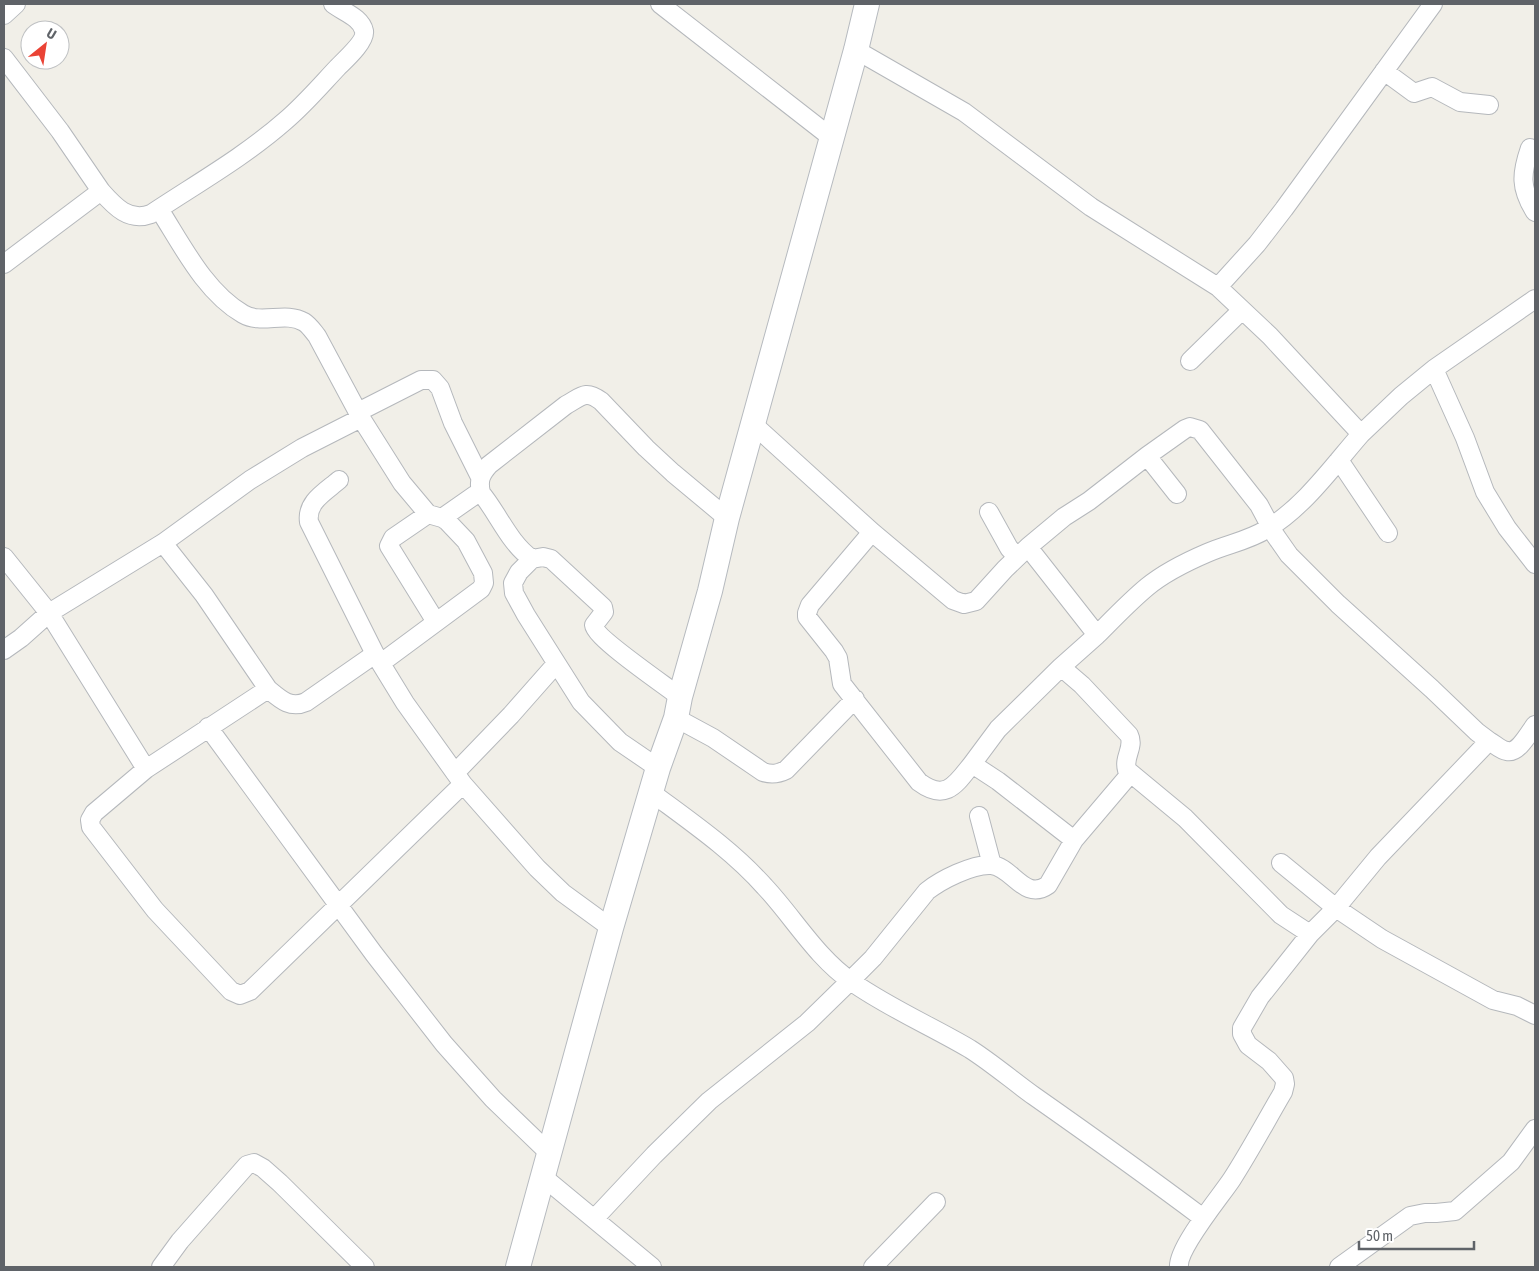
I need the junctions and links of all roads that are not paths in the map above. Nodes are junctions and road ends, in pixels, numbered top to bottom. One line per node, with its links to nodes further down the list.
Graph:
1 (16, 4): 6 (street)
2 (333, 4): 15 (street)
3 (660, 4): 11 (street)
4 (867, 4): 7 (street)
5 (1432, 4): 9 (street)
6 (4, 15)
7 (856, 50): 11 (street); 18 (street)
8 (4, 58): 14 (street)
9 (1384, 71): 10 (street); 18 (street)
10 (1490, 105)
11 (832, 138): 24 (street)
12 (1530, 148): 13 (street)
13 (1529, 174): 16 (street)
14 (101, 191): 15 (street); 17 (street)
15 (159, 209): 23 (street)
16 (1535, 212)
17 (4, 264)
18 (1218, 287): 20 (street)
19 (1535, 299): 22 (street)
20 (1242, 310): 21 (street); 25 (street)
21 (1190, 361)
22 (1434, 369): 25 (street); 41 (street)
23 (360, 415): 29 (street); 32 (street); 37 (street)
24 (754, 425): 33 (street); 35 (street)
25 (1361, 434): 27 (street)
26 (1147, 456): 30 (street); 34 (street); 38 (street)
27 (1339, 460): 34 (street); 36 (street)
28 (339, 480): 46 (street)
29 (480, 485): 32 (street); 33 (street); 40 (street)
30 (1177, 494)
31 (989, 512): 38 (street)
32 (435, 516): 43 (street); 43 (street)
33 (727, 518): 51 (street)
34 (1271, 526): 44 (street); 54 (street)
35 (872, 532): 38 (street); 50 (street)
36 (1388, 534)
37 (163, 543): 42 (street); 49 (street)
38 (1023, 552): 44 (street)
39 (4, 557): 42 (street)
40 (532, 559): 47 (street); 51 (street)
41 (1535, 564)
42 (49, 613): 45 (street); 57 (street)
43 (436, 622): 46 (street)
44 (1097, 635): 48 (street)
45 (4, 650)
46 (378, 659): 49 (street); 59 (street)
47 (556, 664): 56 (street); 59 (street)
48 (1062, 668): 55 (street); 58 (street)
49 (268, 689): 53 (street)
50 (856, 699): 51 (street); 55 (street)
51 (678, 707): 56 (street)
52 (1535, 726): 54 (street)
53 (208, 727): 57 (street); 65 (street)
54 (1489, 740): 66 (street)
55 (972, 764): 62 (street)
56 (658, 768): 60 (street)
57 (146, 769): 65 (street)
58 (1130, 774): 62 (street); 68 (street)
59 (459, 779): 65 (street); 67 (street)
60 (652, 793): 67 (street); 69 (street)
61 (979, 816): 64 (street)
62 (1074, 840): 64 (street)
63 (1281, 863): 66 (street)
64 (992, 865): 69 (street)
65 (339, 906): 72 (street)
66 (1336, 908): 68 (street); 70 (street)
67 (611, 928): 72 (street)
68 (1310, 934): 75 (street)
69 (850, 981): 75 (street); 76 (street)
70 (1535, 1015)
71 (1535, 1129): 83 (street)
72 (548, 1152): 73 (street)
73 (542, 1176): 76 (street); 79 (street)
74 (936, 1202): 81 (street)
75 (1203, 1218): 82 (street)
76 (594, 1219): 80 (street)
77 (161, 1267): 78 (street)
78 (365, 1267)
79 (518, 1267)
80 (652, 1267)
81 (872, 1267)
82 (1179, 1267)
83 (1339, 1267)

